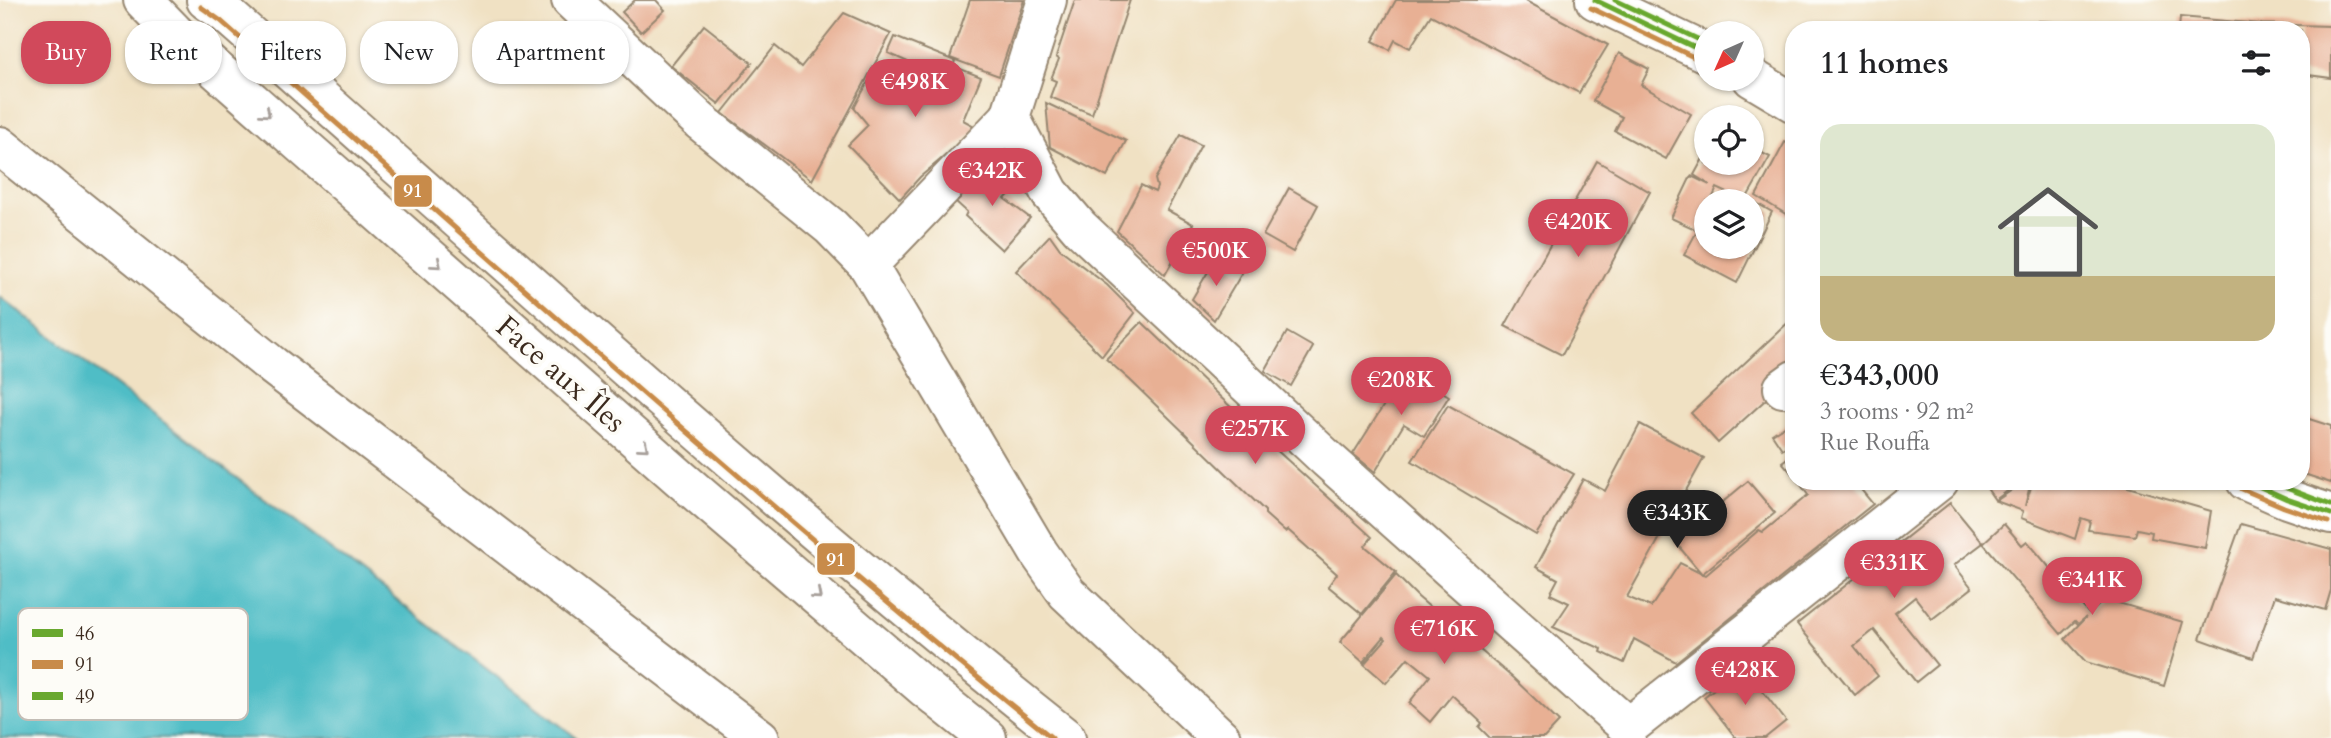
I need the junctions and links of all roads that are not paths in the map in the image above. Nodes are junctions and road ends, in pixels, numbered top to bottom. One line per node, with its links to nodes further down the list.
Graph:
1 (129, 0): 7 (main road)
2 (144, 0): 8 (main road, Face aux Îles)
3 (572, 0): 15 (main road)
4 (1047, 0): 13 (main road)
5 (1595, 0): 9 (main road)
6 (215, 5): 22 (main road, Face aux Îles)
7 (158, 21)
8 (164, 21)
9 (1694, 47)
10 (222, 75): 21 (main road, Face aux Îles, one-way to 21)
11 (1764, 85): 12 (main road)
12 (1785, 98)
13 (1010, 117): 15 (main road); 19 (main road)
14 (0, 146): 20 (main road)
15 (868, 265): 23 (main road)
16 (1928, 490): 19 (main road)
17 (2266, 490): 18 (main road)
18 (2331, 514)
19 (1629, 734)
20 (760, 738)
21 (987, 738)
22 (1066, 738)
23 (1220, 738)

